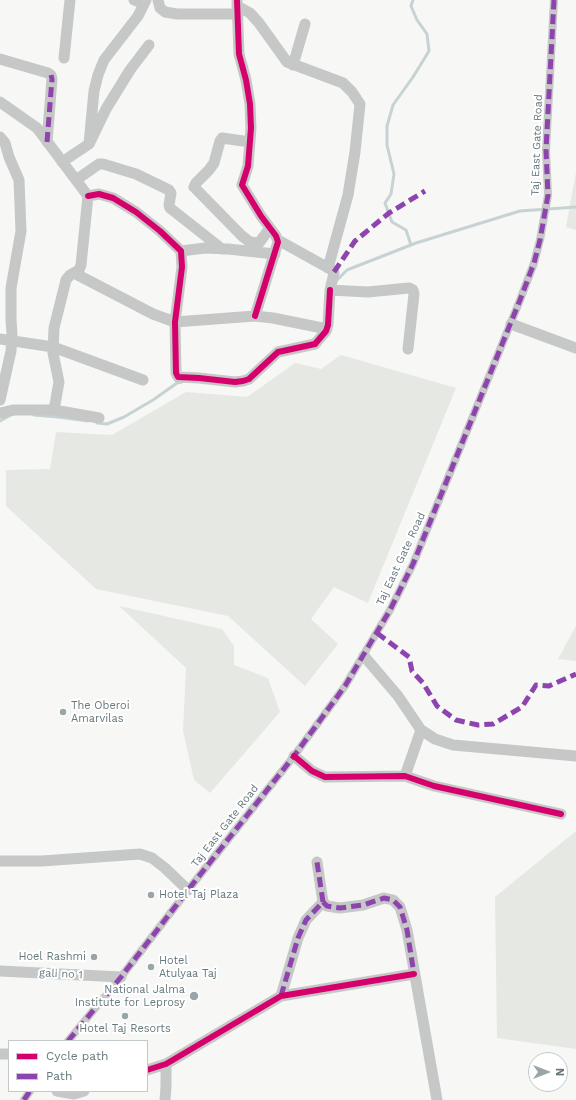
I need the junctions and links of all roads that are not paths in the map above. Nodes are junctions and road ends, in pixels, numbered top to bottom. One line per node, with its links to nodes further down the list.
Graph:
1 (70, 0): 9 (street)
2 (158, 0): 5 (street)
3 (554, 0): 30 (street, Taj East Gate Road)
4 (142, 1): 15 (street)
5 (237, 7): 10 (street); 14 (street)
6 (305, 24): 10 (street)
7 (149, 45): 15 (street)
8 (0, 58): 13 (street)
9 (64, 58)
10 (293, 65): 24 (street)
11 (0, 102): 13 (street)
12 (0, 137): 27 (street)
13 (47, 142): 16 (street)
14 (250, 142): 19 (street); 19 (street)
15 (89, 144): 16 (street)
16 (62, 162): 17 (street)
17 (76, 180): 18 (street); 21 (street)
18 (88, 196): 22 (street); 25 (street)
19 (270, 228): 20 (street)
20 (278, 240): 23 (street); 24 (street)
21 (222, 249): 22 (street); 23 (street)
22 (181, 251): 29 (street)
23 (275, 254): 28 (street)
24 (328, 268): 26 (street)
25 (74, 273): 29 (street); 34 (street)
26 (330, 290): 31 (street); 36 (street)
27 (5, 293): 33 (street)
28 (255, 316): 29 (street); 31 (street)
29 (175, 322): 31 (street)
30 (511, 324): 35 (street); 44 (street, Taj East Gate Road)
31 (327, 329)
32 (0, 340): 33 (street)
33 (12, 342): 34 (street); 38 (street)
34 (53, 347): 37 (street); 41 (street)
35 (576, 348)
36 (408, 349)
37 (142, 380)
38 (0, 400)
39 (0, 403): 40 (street)
40 (14, 410): 41 (street); 42 (street)
41 (54, 410): 43 (street)
42 (0, 414)
43 (99, 418)
44 (364, 656): 45 (street); 46 (street, Taj East Gate Road)
45 (421, 730): 47 (street); 48 (street)
46 (294, 756): 48 (street); 52 (street, Taj East Gate Road)
47 (576, 756)
48 (405, 776): 49 (street)
49 (561, 814)
50 (0, 861): 52 (street)
51 (317, 862): 53 (street)
52 (188, 890): 56 (street, Taj East Gate Road)
53 (323, 902): 55 (street); 57 (street)
54 (0, 971): 56 (street, gali no 1)
55 (414, 974): 57 (street); 64 (street)
56 (121, 977): 58 (street, Taj East Gate Road)
57 (281, 996): 59 (street)
58 (69, 1040)
59 (166, 1064): 60 (street); 63 (street)
60 (148, 1070)
61 (63, 1092): 62 (street)
62 (81, 1092)
63 (165, 1100)
64 (437, 1100)

